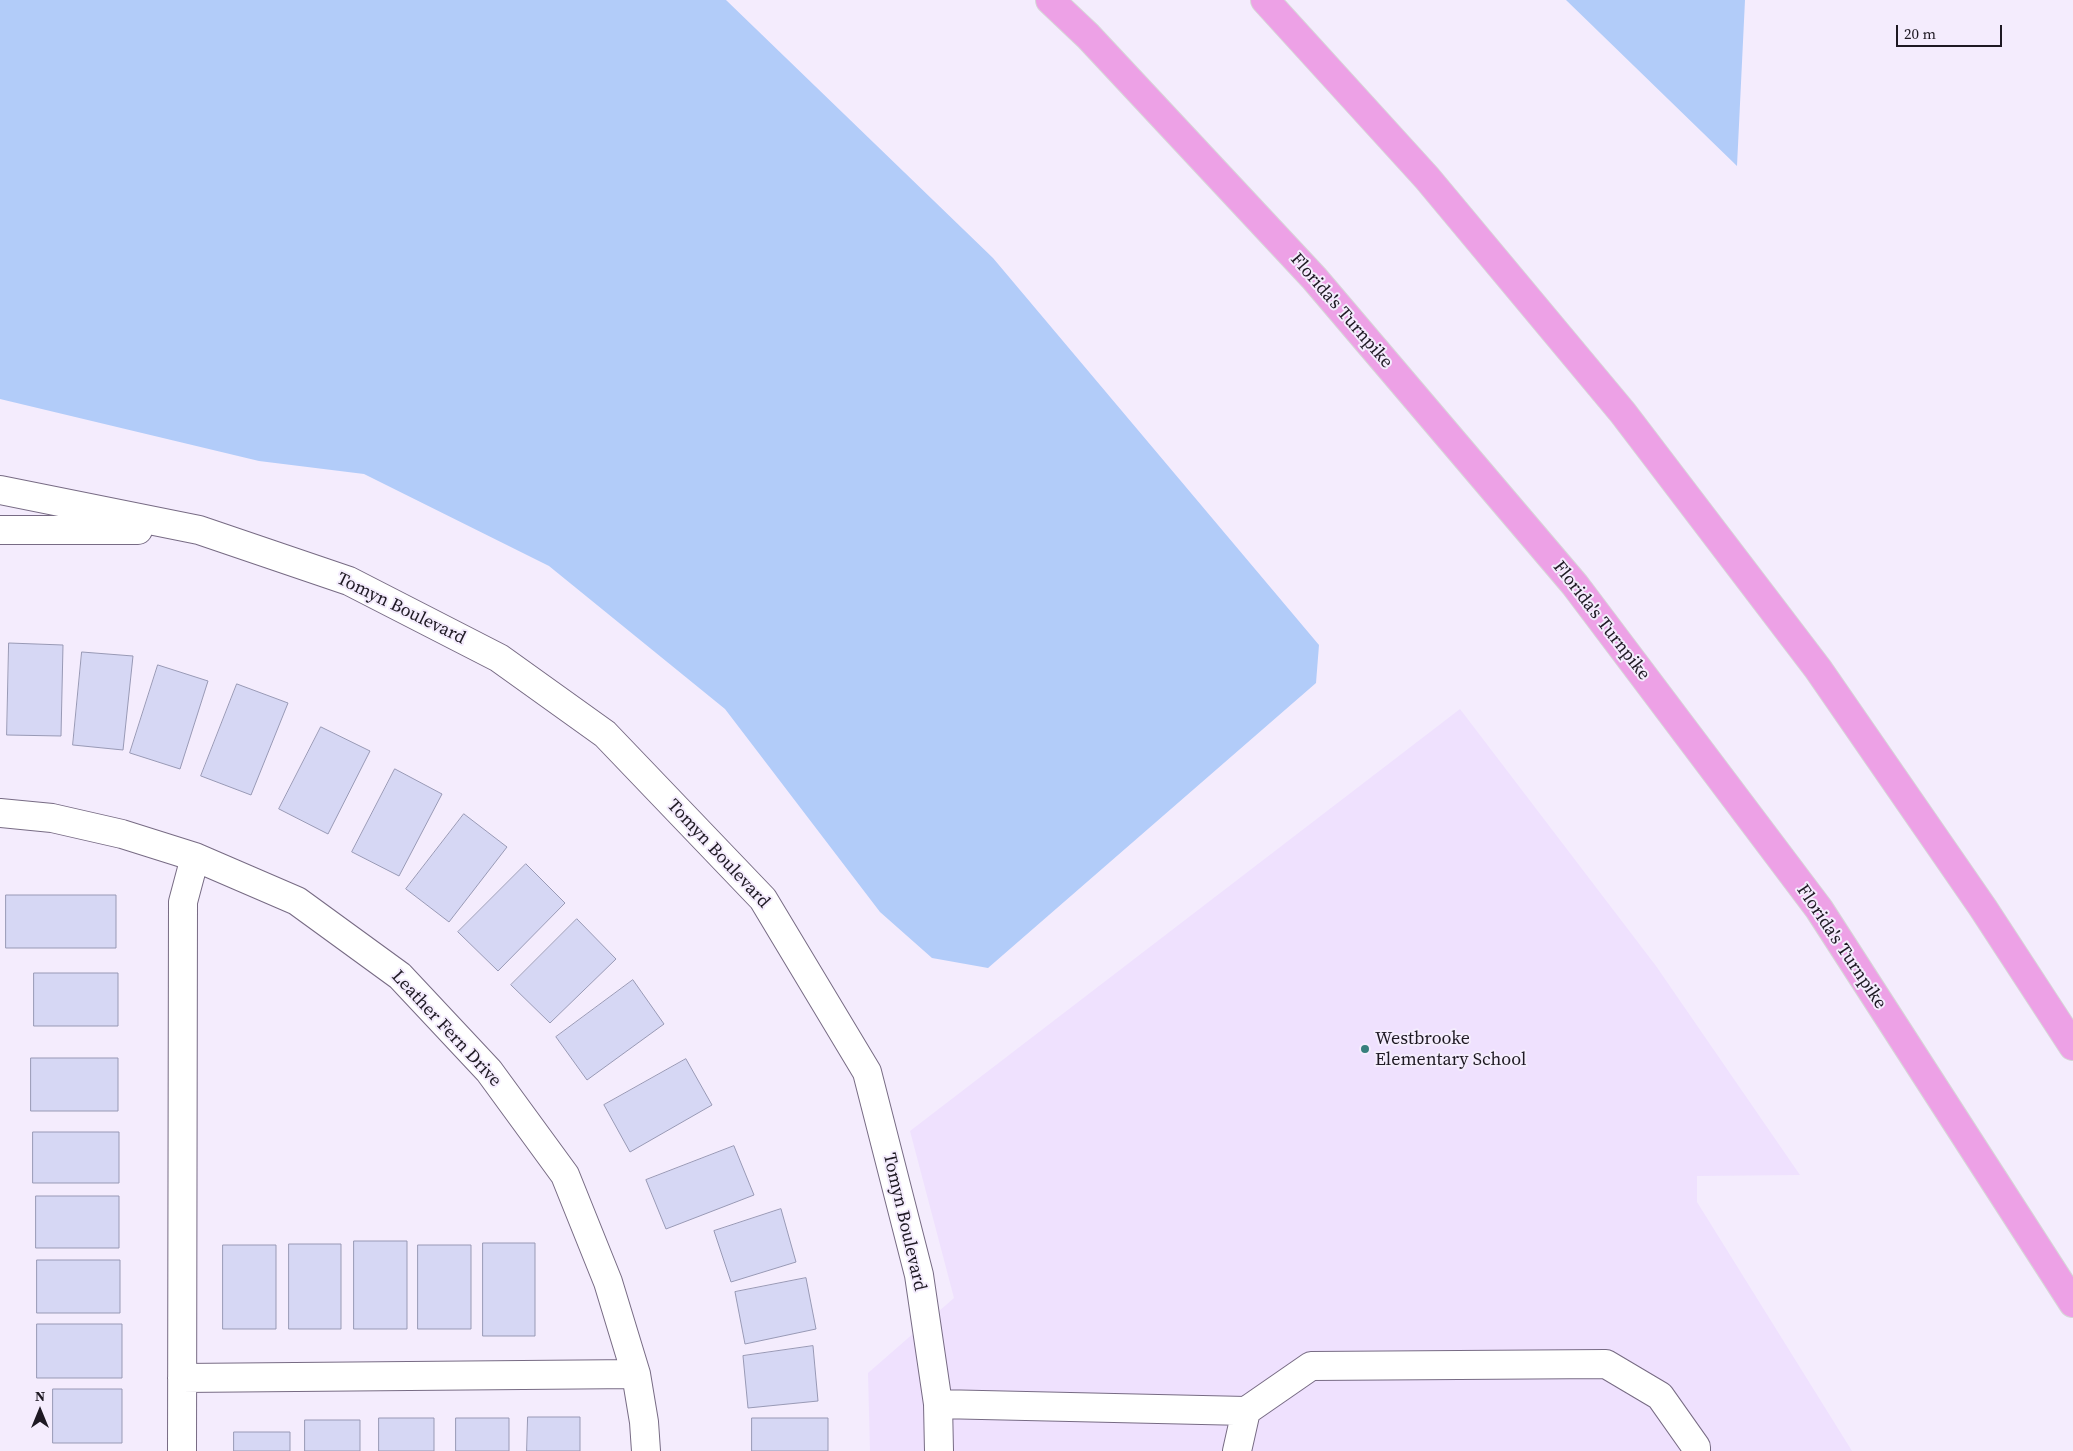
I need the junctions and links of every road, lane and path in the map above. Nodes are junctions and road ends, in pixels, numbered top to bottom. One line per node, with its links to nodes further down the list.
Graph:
1 (1050, 0): 9 (highway, Florida's Turnpike)
2 (1265, 0): 8 (highway)
3 (0, 490): 5 (street, Tomyn Boulevard)
4 (0, 530): 5 (street, Tomyn Boulevard)
5 (200, 530): 12 (street, Tomyn Boulevard)
6 (0, 812): 7 (street, Leather Fern Drive)
7 (195, 856): 10 (street, Leather Fern Drive); 11 (street)
8 (2073, 1046)
9 (2073, 1303)
10 (636, 1374): 11 (street); 15 (street, Leather Fern Drive)
11 (182, 1378): 14 (street)
12 (938, 1404): 13 (street); 16 (street, Tomyn Boulevard)
13 (1246, 1411): 17 (street); 18 (street)
14 (182, 1451)
15 (646, 1451)
16 (939, 1451)
17 (1237, 1451)
18 (1696, 1451)

